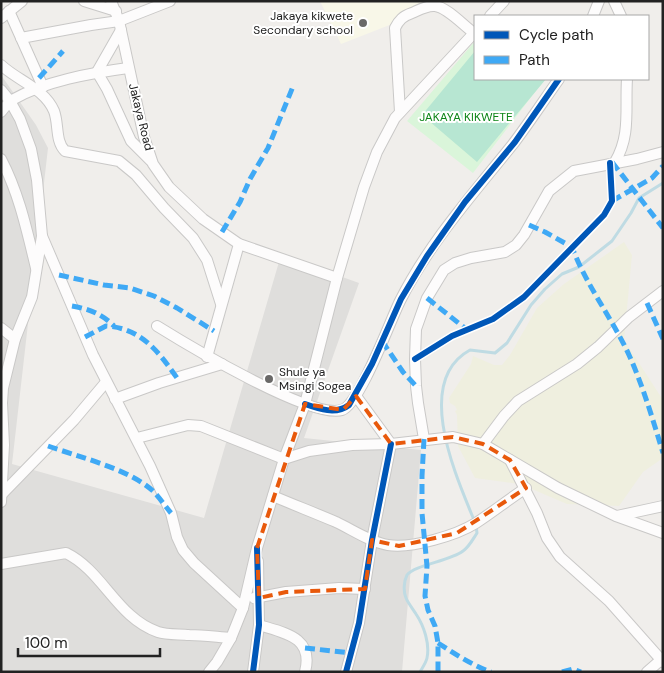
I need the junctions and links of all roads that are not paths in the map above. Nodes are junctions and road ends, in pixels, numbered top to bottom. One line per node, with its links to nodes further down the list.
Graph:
1 (22, 1): 8 (street)
2 (84, 1): 12 (street)
3 (111, 1): 12 (street, Jakaya Road)
4 (170, 1): 12 (street)
5 (504, 1): 9 (street)
6 (599, 1): 10 (street)
7 (614, 1): 11 (street)
8 (5, 14): 15 (street)
9 (491, 15)
10 (593, 15)
11 (621, 15)
12 (119, 21): 15 (street); 17 (street, Jakaya Road); 18 (street)
13 (474, 31): 25 (street)
14 (474, 33): 25 (street)
15 (21, 38): 21 (street)
16 (1, 65): 21 (street)
17 (128, 68): 18 (street); 29 (street, Jakaya Road)
18 (97, 72): 21 (street); 29 (street)
19 (558, 80): 43 (street)
20 (627, 80): 28 (street)
21 (40, 88): 23 (street); 35 (street)
22 (1, 90): 23 (street)
23 (10, 101): 24 (street); 30 (street)
24 (1, 112)
25 (400, 112): 33 (street)
26 (663, 152): 28 (street)
27 (1, 159): 32 (street)
28 (615, 162): 47 (street)
29 (153, 164): 31 (street, Jakaya Road)
30 (42, 236): 32 (street); 42 (street)
31 (239, 244): 33 (street, Jakaya Road); 35 (street)
32 (37, 273): 38 (street)
33 (337, 278): 45 (street)
34 (663, 291): 50 (street)
35 (222, 304): 39 (street)
36 (157, 326): 39 (street)
37 (1, 328): 38 (street)
38 (15, 339): 41 (street)
39 (207, 357): 40 (street)
40 (222, 364): 44 (street); 45 (street)
41 (4, 373): 48 (street)
42 (106, 382): 44 (street); 56 (street)
43 (356, 396): 45 (street); 49 (street)
44 (115, 399): 46 (street)
45 (305, 404): 51 (street)
46 (137, 438): 51 (street); 65 (street)
47 (424, 440): 49 (street); 50 (street)
48 (2, 444): 53 (street)
49 (391, 444): 51 (street); 60 (street)
50 (483, 444): 52 (street)
51 (284, 459): 55 (street)
52 (510, 460): 54 (street); 58 (street)
53 (2, 479): 56 (street)
54 (526, 488): 60 (street); 68 (street)
55 (273, 496): 60 (street); 61 (street)
56 (2, 498)
57 (663, 506): 58 (street)
58 (616, 516): 59 (street)
59 (663, 533)
60 (372, 540): 63 (street)
61 (258, 548): 64 (street); 65 (street)
62 (1, 564): 67 (street)
63 (365, 589): 64 (street); 72 (street)
64 (260, 598): 65 (street); 66 (street)
65 (244, 604): 67 (street)
66 (259, 625): 70 (street); 71 (street)
67 (231, 638): 69 (street)
68 (662, 660): 73 (street)
69 (209, 672)
70 (253, 672)
71 (305, 672)
72 (346, 672)
73 (647, 672)

